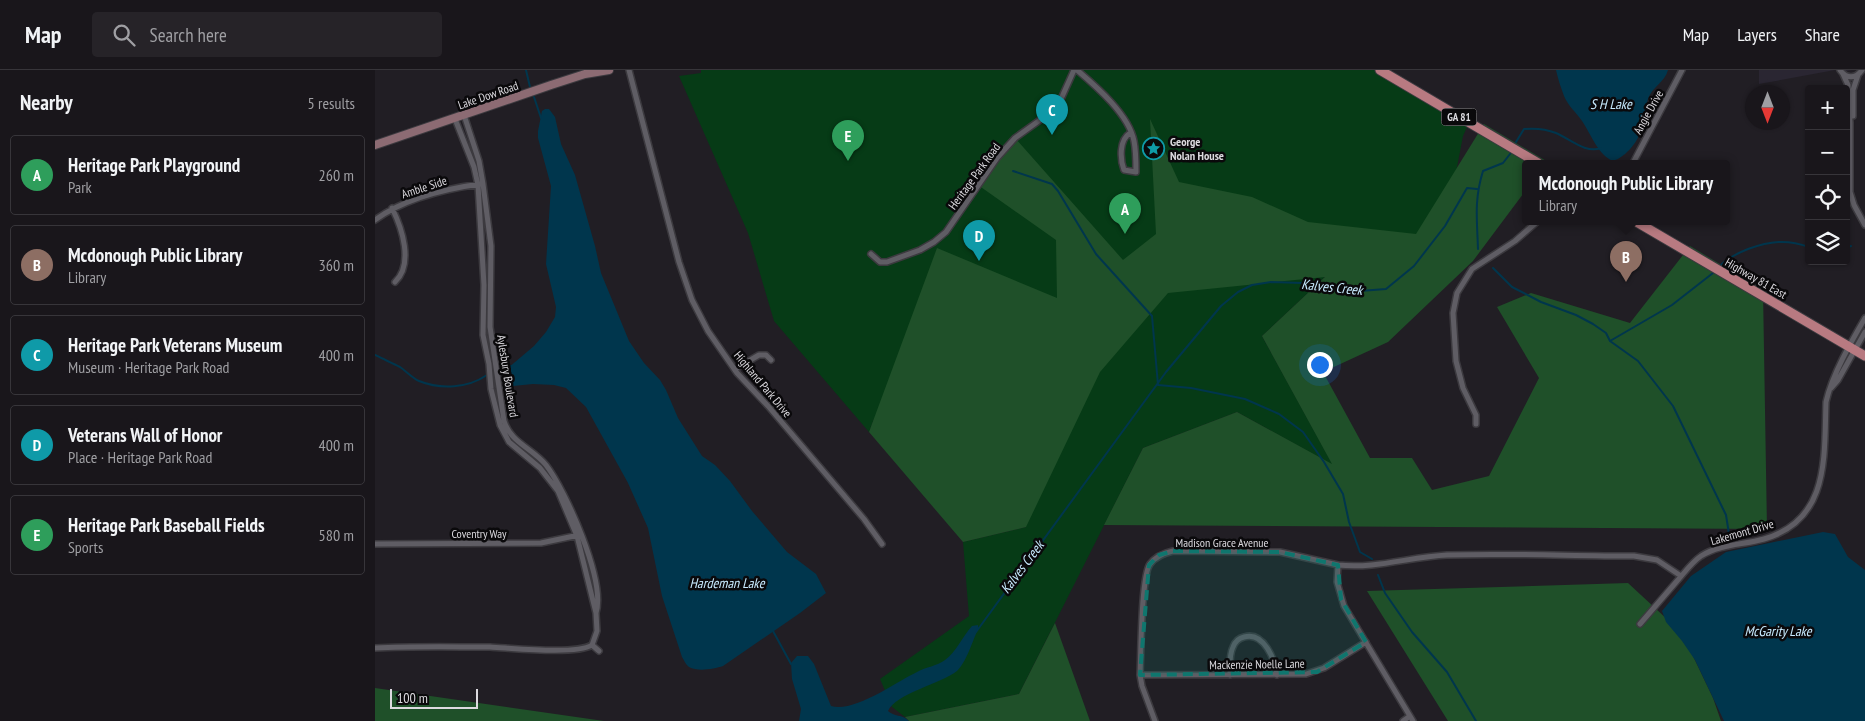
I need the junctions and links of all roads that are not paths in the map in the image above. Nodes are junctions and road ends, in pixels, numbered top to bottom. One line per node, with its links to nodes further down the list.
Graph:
1 (609, 70): 10 (street, Lake Dow Road)
2 (629, 70): 33 (street, Highland Park Drive)
3 (1076, 70): 14 (street); 26 (street, Heritage Park Road)
4 (1380, 70): 16 (main road, GA 81)
5 (1682, 70): 17 (street, Angie Drive)
6 (1862, 70): 8 (street)
7 (1841, 72): 8 (street); 9 (street)
8 (1858, 75): 12 (street)
9 (1848, 85)
10 (464, 115): 11 (street, Lake Dow Road); 20 (street, Aylesbury Boulevard)
11 (455, 119): 15 (street, Lake Dow Road); 20 (street, Aylesbury Boulevard)
12 (1850, 123)
13 (1850, 130): 25 (street)
14 (1130, 133): 18 (street); 18 (street)
15 (375, 145)
16 (1533, 160)
17 (1635, 160)
18 (1136, 172): 19 (street)
19 (1136, 180)
20 (480, 184): 21 (street, Amble Side); 35 (street, Aylesbury Boulevard); 35 (street, Aylesbury Boulevard)
21 (392, 208): 22 (street, Amble Side); 27 (street)
22 (375, 220)
23 (1533, 225): 34 (street)
24 (1642, 225): 30 (main road, Highway 81 East)
25 (1865, 225)
26 (871, 254)
27 (395, 282)
28 (1865, 318): 30 (street)
29 (1865, 332): 30 (street)
30 (1853, 349): 31 (main road, Highway 81 East); 39 (street, Lakemont Drive)
31 (1865, 356)
32 (771, 360): 33 (street)
33 (735, 369): 37 (street, Highland Park Drive)
34 (1476, 424)
35 (580, 535): 36 (street, Coventry Way); 42 (street, Aylesbury Boulevard)
36 (375, 544)
37 (882, 544)
38 (1338, 564): 39 (street, Madison Grace Avenue); 41 (street); 45 (street, Madison Grace Avenue)
39 (1681, 576): 40 (street, Lakemont Drive)
40 (1640, 624)
41 (1366, 642): 47 (street, Mackenzie Noelle Lane); 48 (street)
42 (592, 645): 43 (street); 44 (street)
43 (375, 648)
44 (599, 651)
45 (1140, 675): 46 (street, Mackenzie Noelle Lane); 49 (street, Madison Grace Avenue)
46 (1231, 675): 47 (street, Mackenzie Noelle Lane); 47 (street)
47 (1277, 675)
48 (1411, 719): 50 (street)
49 (1155, 721)
50 (1403, 721)

